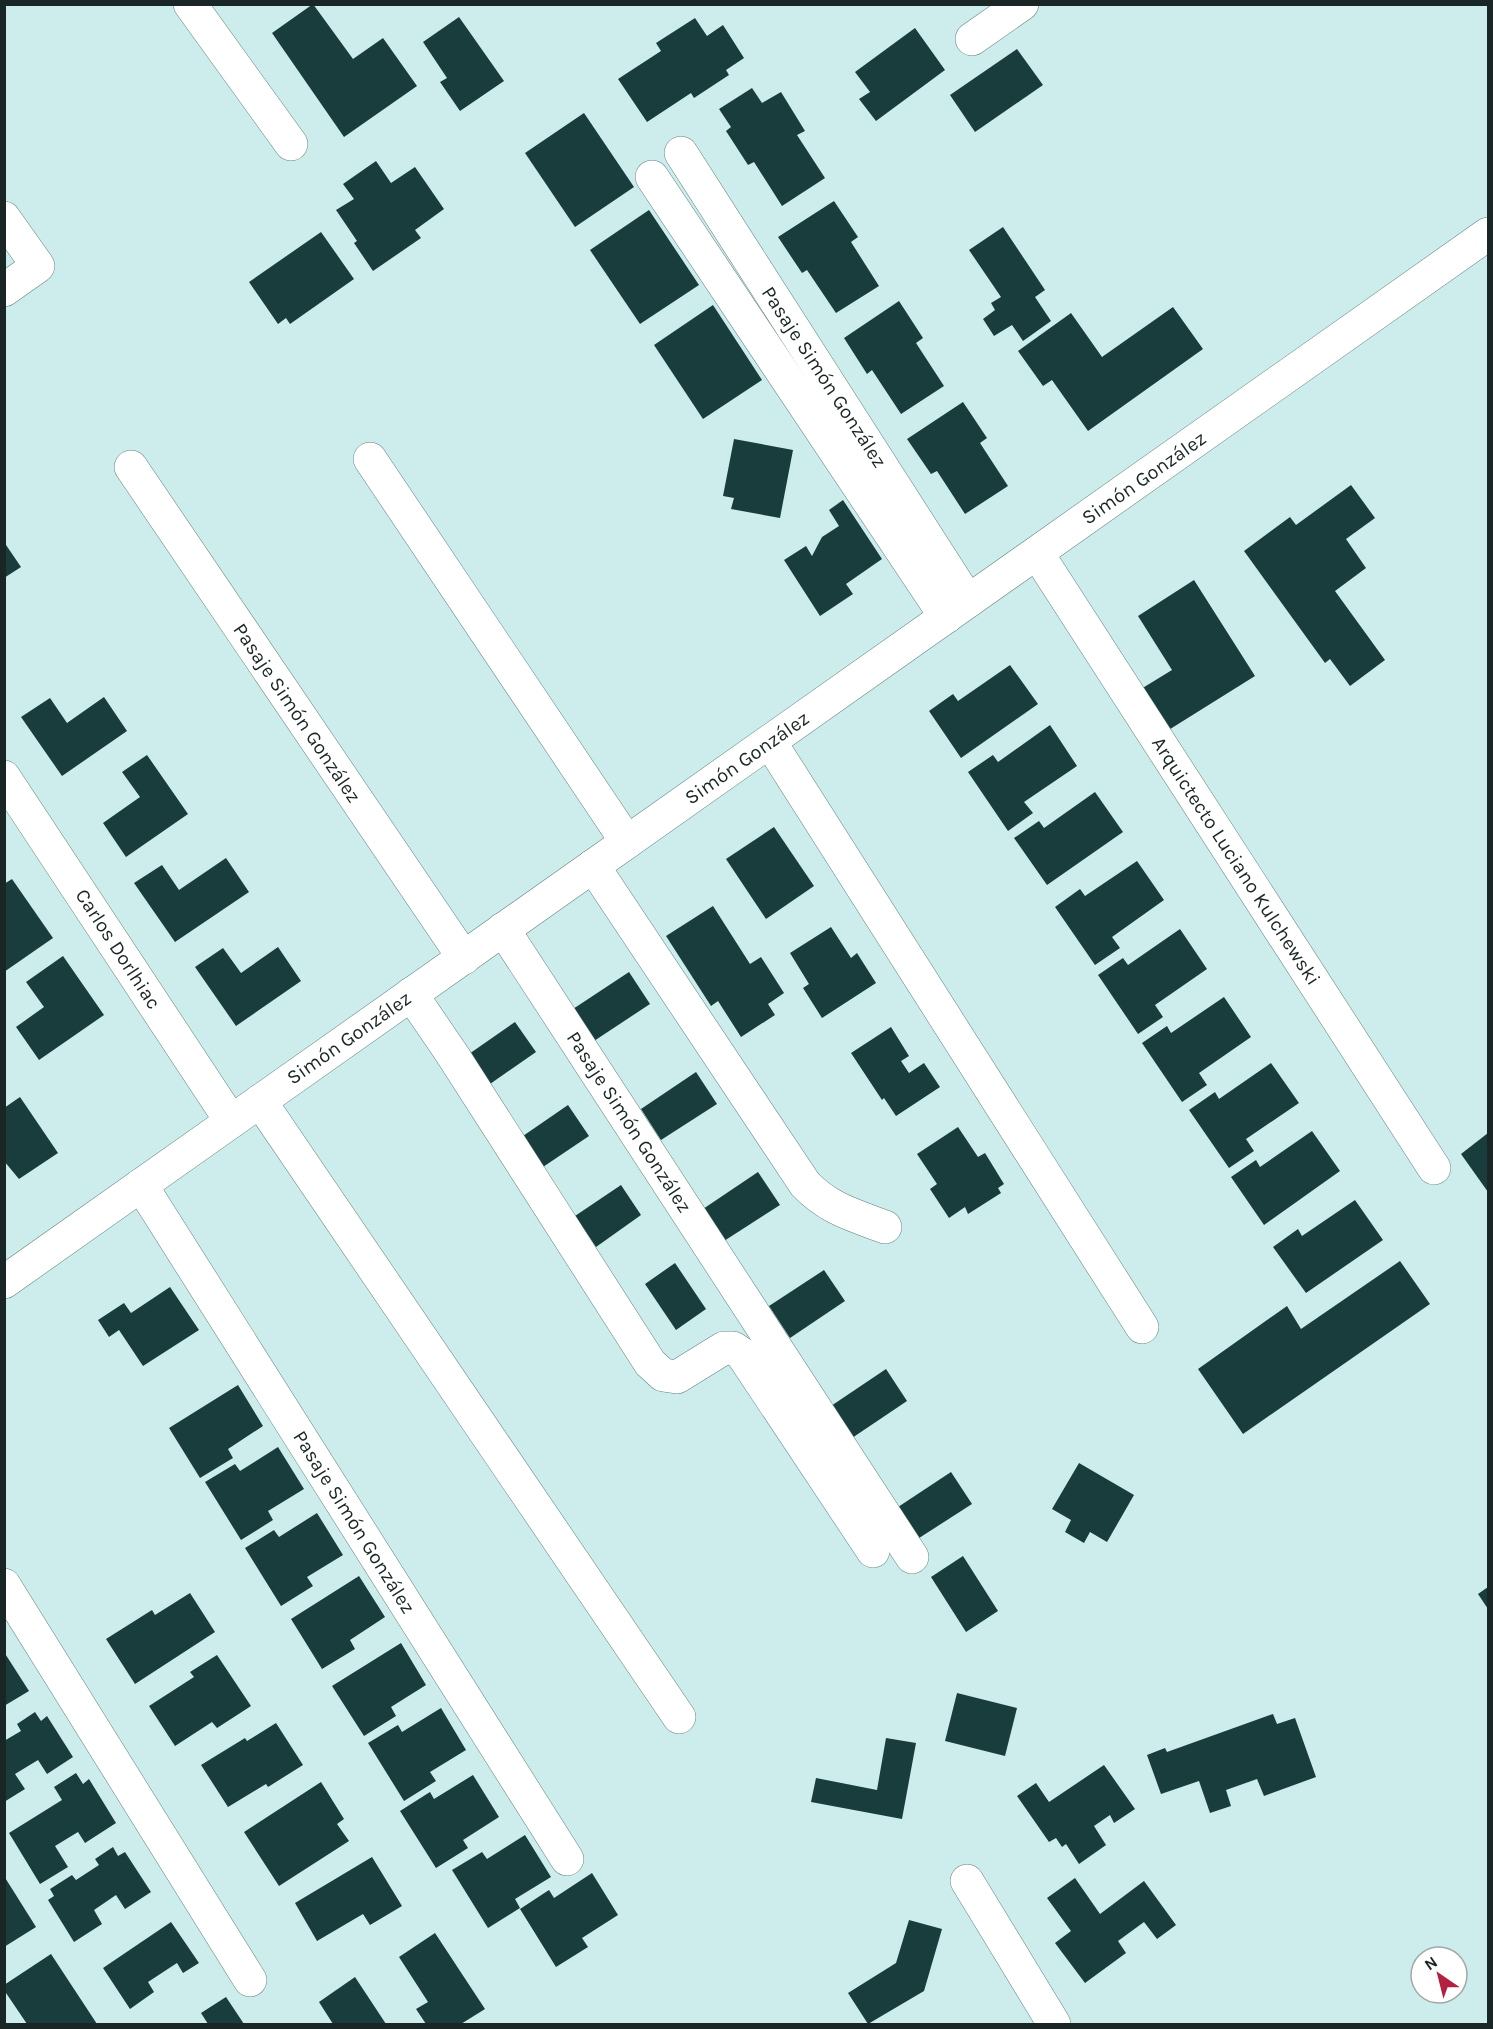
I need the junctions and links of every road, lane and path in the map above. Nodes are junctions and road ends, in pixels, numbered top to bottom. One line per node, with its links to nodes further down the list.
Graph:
1 (190, 4): 4 (street)
2 (1022, 4): 3 (street)
3 (972, 39)
4 (291, 144)
5 (681, 153): 13 (street, Pasaje Simón González)
6 (652, 177): 13 (street, Pasaje Simón González)
7 (4, 218): 9 (street)
8 (1488, 234): 12 (street, Simón González)
9 (4, 290)
10 (370, 459): 16 (street)
11 (131, 468): 19 (street, Pasaje Simón González)
12 (1037, 553): 13 (street, Simón González); 23 (street, Arquictecto Luciano Kulchewski)
13 (957, 609): 14 (street, Simón González)
14 (770, 742): 16 (street, Simón González); 27 (street)
15 (4, 777): 22 (street, Carlos Dorlhiac)
16 (627, 842): 17 (street, Simón González)
17 (593, 866): 18 (street, Simón González); 25 (street)
18 (503, 929): 19 (street, Simón González); 29 (street, Pasaje Simón González)
19 (464, 958): 20 (street, Simón González)
20 (411, 994): 21 (street, Simón González); 28 (street)
21 (260, 1101): 22 (street, Simón González); 31 (street)
22 (231, 1121): 24 (street, Simón González)
23 (1434, 1168)
24 (141, 1185): 26 (street, Simón González); 32 (street, Pasaje Simón González)
25 (885, 1227)
26 (6, 1276)
27 (1142, 1327)
28 (873, 1551)
29 (912, 1557)
30 (4, 1585): 34 (street)
31 (679, 1717)
32 (567, 1859)
33 (967, 1881): 35 (street)
34 (250, 1980)
35 (1054, 2025)

